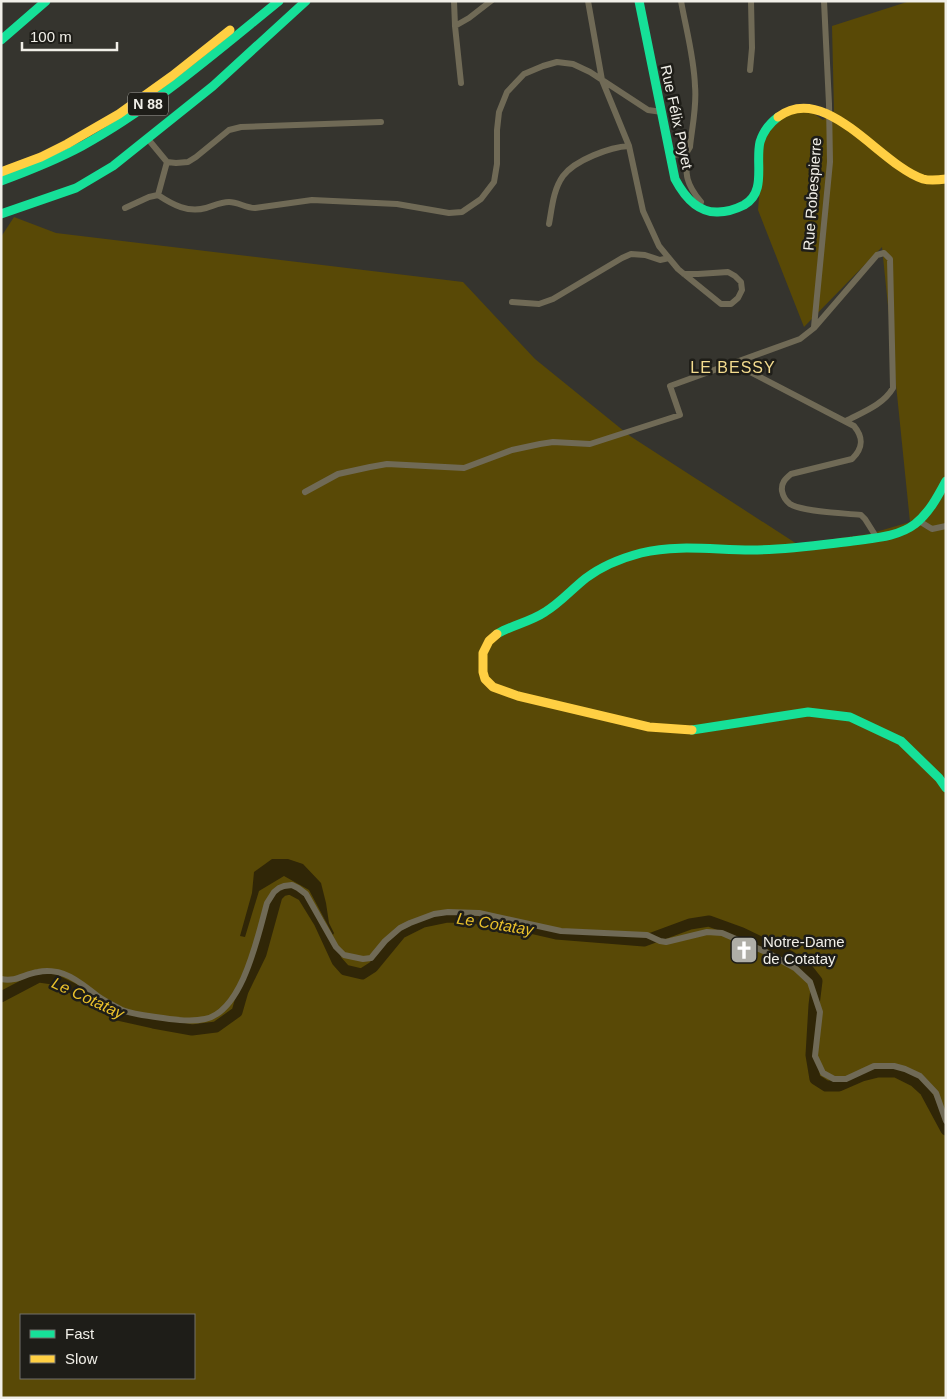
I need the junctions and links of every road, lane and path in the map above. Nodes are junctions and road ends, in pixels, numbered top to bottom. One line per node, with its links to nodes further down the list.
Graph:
1 (267, 1): 25 (main road, N 88)
2 (279, 1): 27 (main road, N 88)
3 (306, 1): 20 (main road)
4 (454, 1): 12 (street)
5 (491, 1): 12 (street)
6 (588, 1): 15 (street)
7 (639, 1): 17 (main road, Rue Félix Poyet)
8 (681, 1): 22 (street)
9 (751, 1): 14 (street)
10 (824, 1): 18 (street, Rue Robespierre)
11 (43, 2): 13 (main road)
12 (454, 26): 16 (street)
13 (1, 40)
14 (750, 70)
15 (602, 80): 17 (street); 21 (street); 28 (street)
16 (461, 83)
17 (662, 112): 23 (main road, Rue Félix Poyet)
18 (828, 115): 23 (main road, Rue Félix Poyet); 26 (main road); 36 (street, Rue Robespierre)
19 (381, 122): 24 (street)
20 (148, 139): 24 (street); 31 (main road)
21 (629, 146): 32 (street); 33 (street)
22 (688, 150): 23 (street); 29 (street)
23 (670, 156)
24 (166, 162): 28 (street)
25 (1, 172)
26 (946, 179)
27 (1, 181)
28 (158, 195): 30 (street)
29 (701, 202)
30 (125, 208)
31 (1, 214)
32 (549, 224)
33 (669, 258): 34 (street); 35 (street)
34 (684, 274): 34 (street)
35 (512, 302)
36 (814, 328): 37 (street); 38 (street)
37 (733, 363): 38 (street); 40 (street)
38 (846, 421): 43 (street)
39 (946, 481): 41 (main road)
40 (305, 492)
41 (919, 521): 42 (street); 43 (main road)
42 (946, 526)
43 (877, 538): 44 (main road)
44 (946, 788)
45 (1, 979): 46 (street)
46 (946, 1120)

